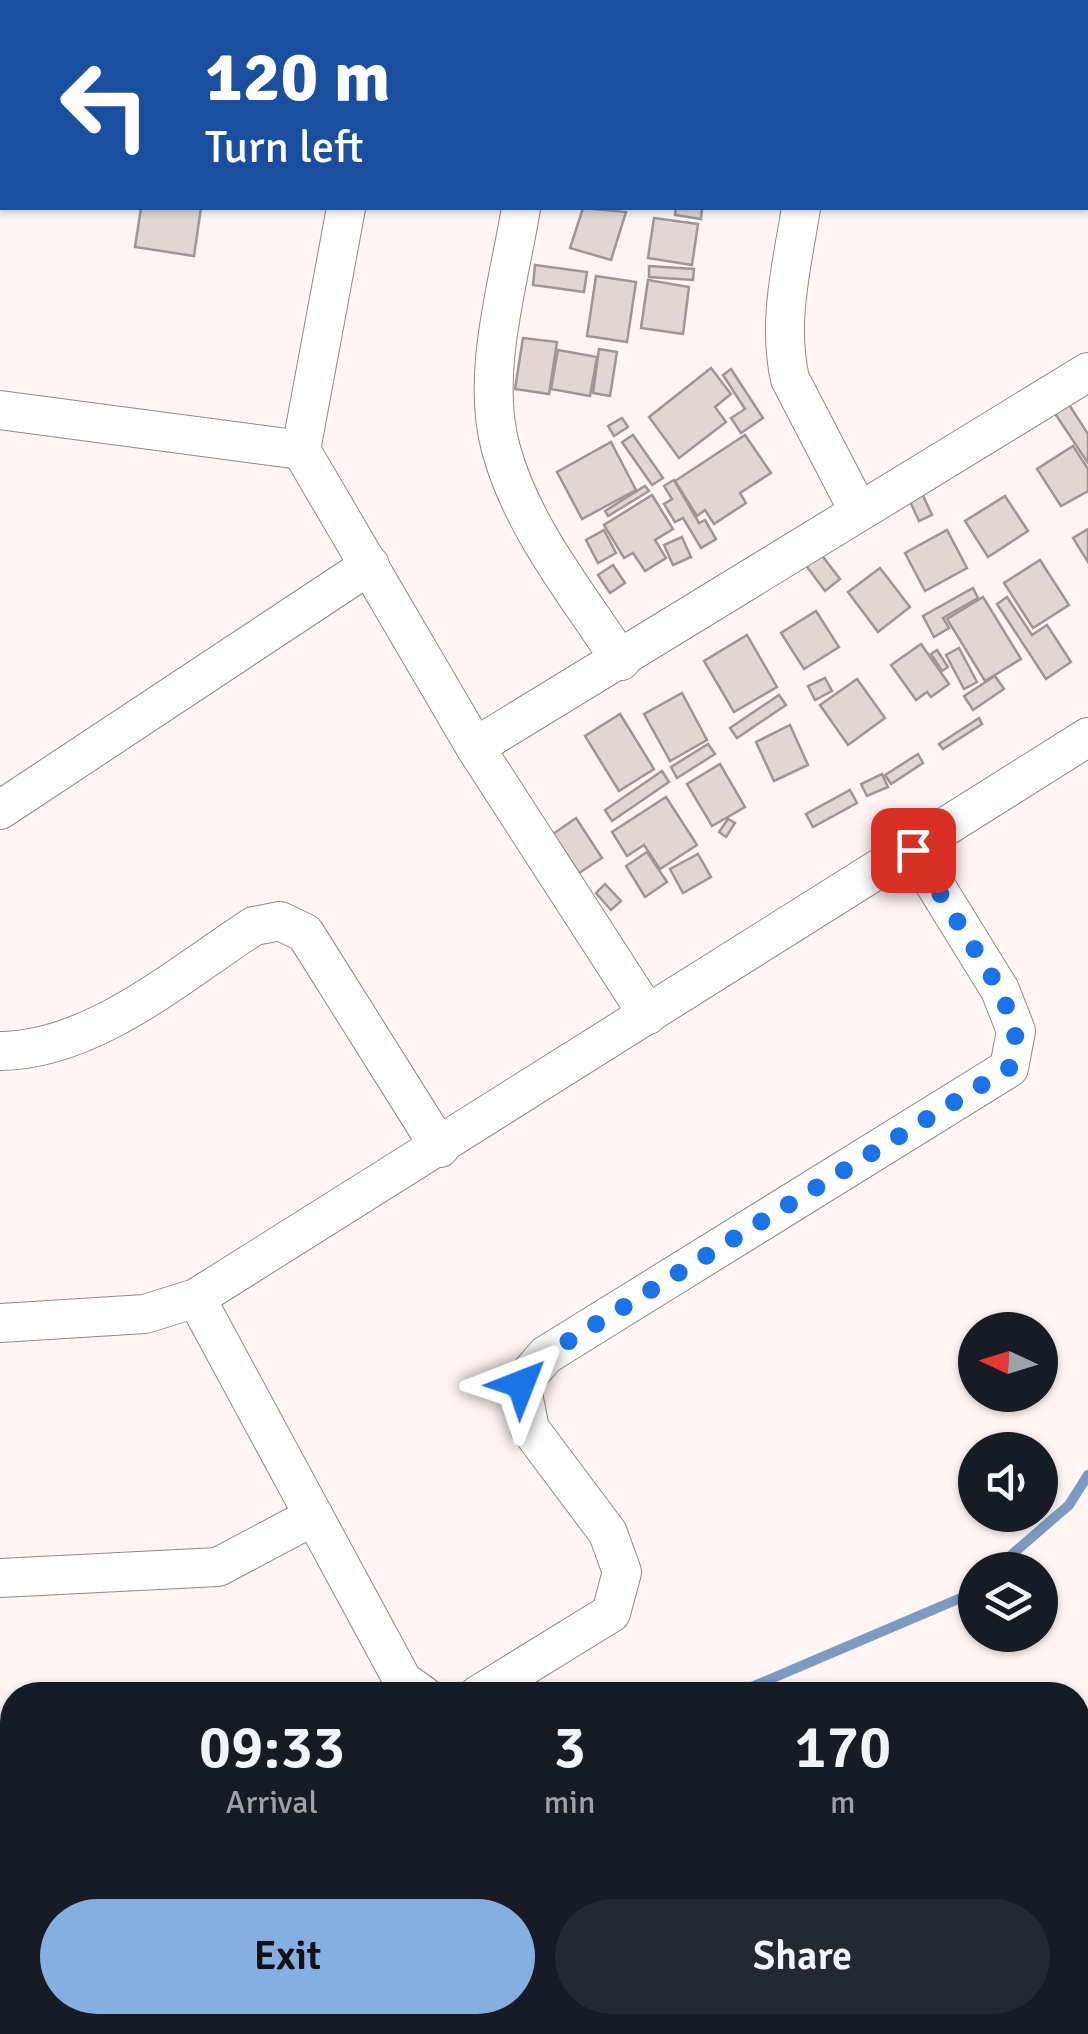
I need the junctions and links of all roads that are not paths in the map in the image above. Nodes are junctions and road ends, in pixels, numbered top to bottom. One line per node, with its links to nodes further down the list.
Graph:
1 (346, 210): 6 (street)
2 (521, 210): 9 (street)
3 (801, 210): 7 (street)
4 (1088, 372): 7 (street)
5 (0, 410): 6 (street)
6 (301, 450): 8 (street)
7 (858, 510): 9 (street)
8 (370, 565): 11 (street); 12 (street)
9 (621, 661): 11 (street)
10 (1088, 737): 13 (street)
11 (475, 747): 14 (street)
12 (0, 810)
13 (913, 850): 14 (street); 22 (street)
14 (648, 1016): 16 (street)
15 (0, 1051): 16 (street)
16 (440, 1148): 17 (street)
17 (196, 1298): 18 (street); 19 (street)
18 (0, 1324)
19 (314, 1516): 20 (street); 21 (street)
20 (0, 1578)
21 (404, 1682)
22 (499, 1682)

